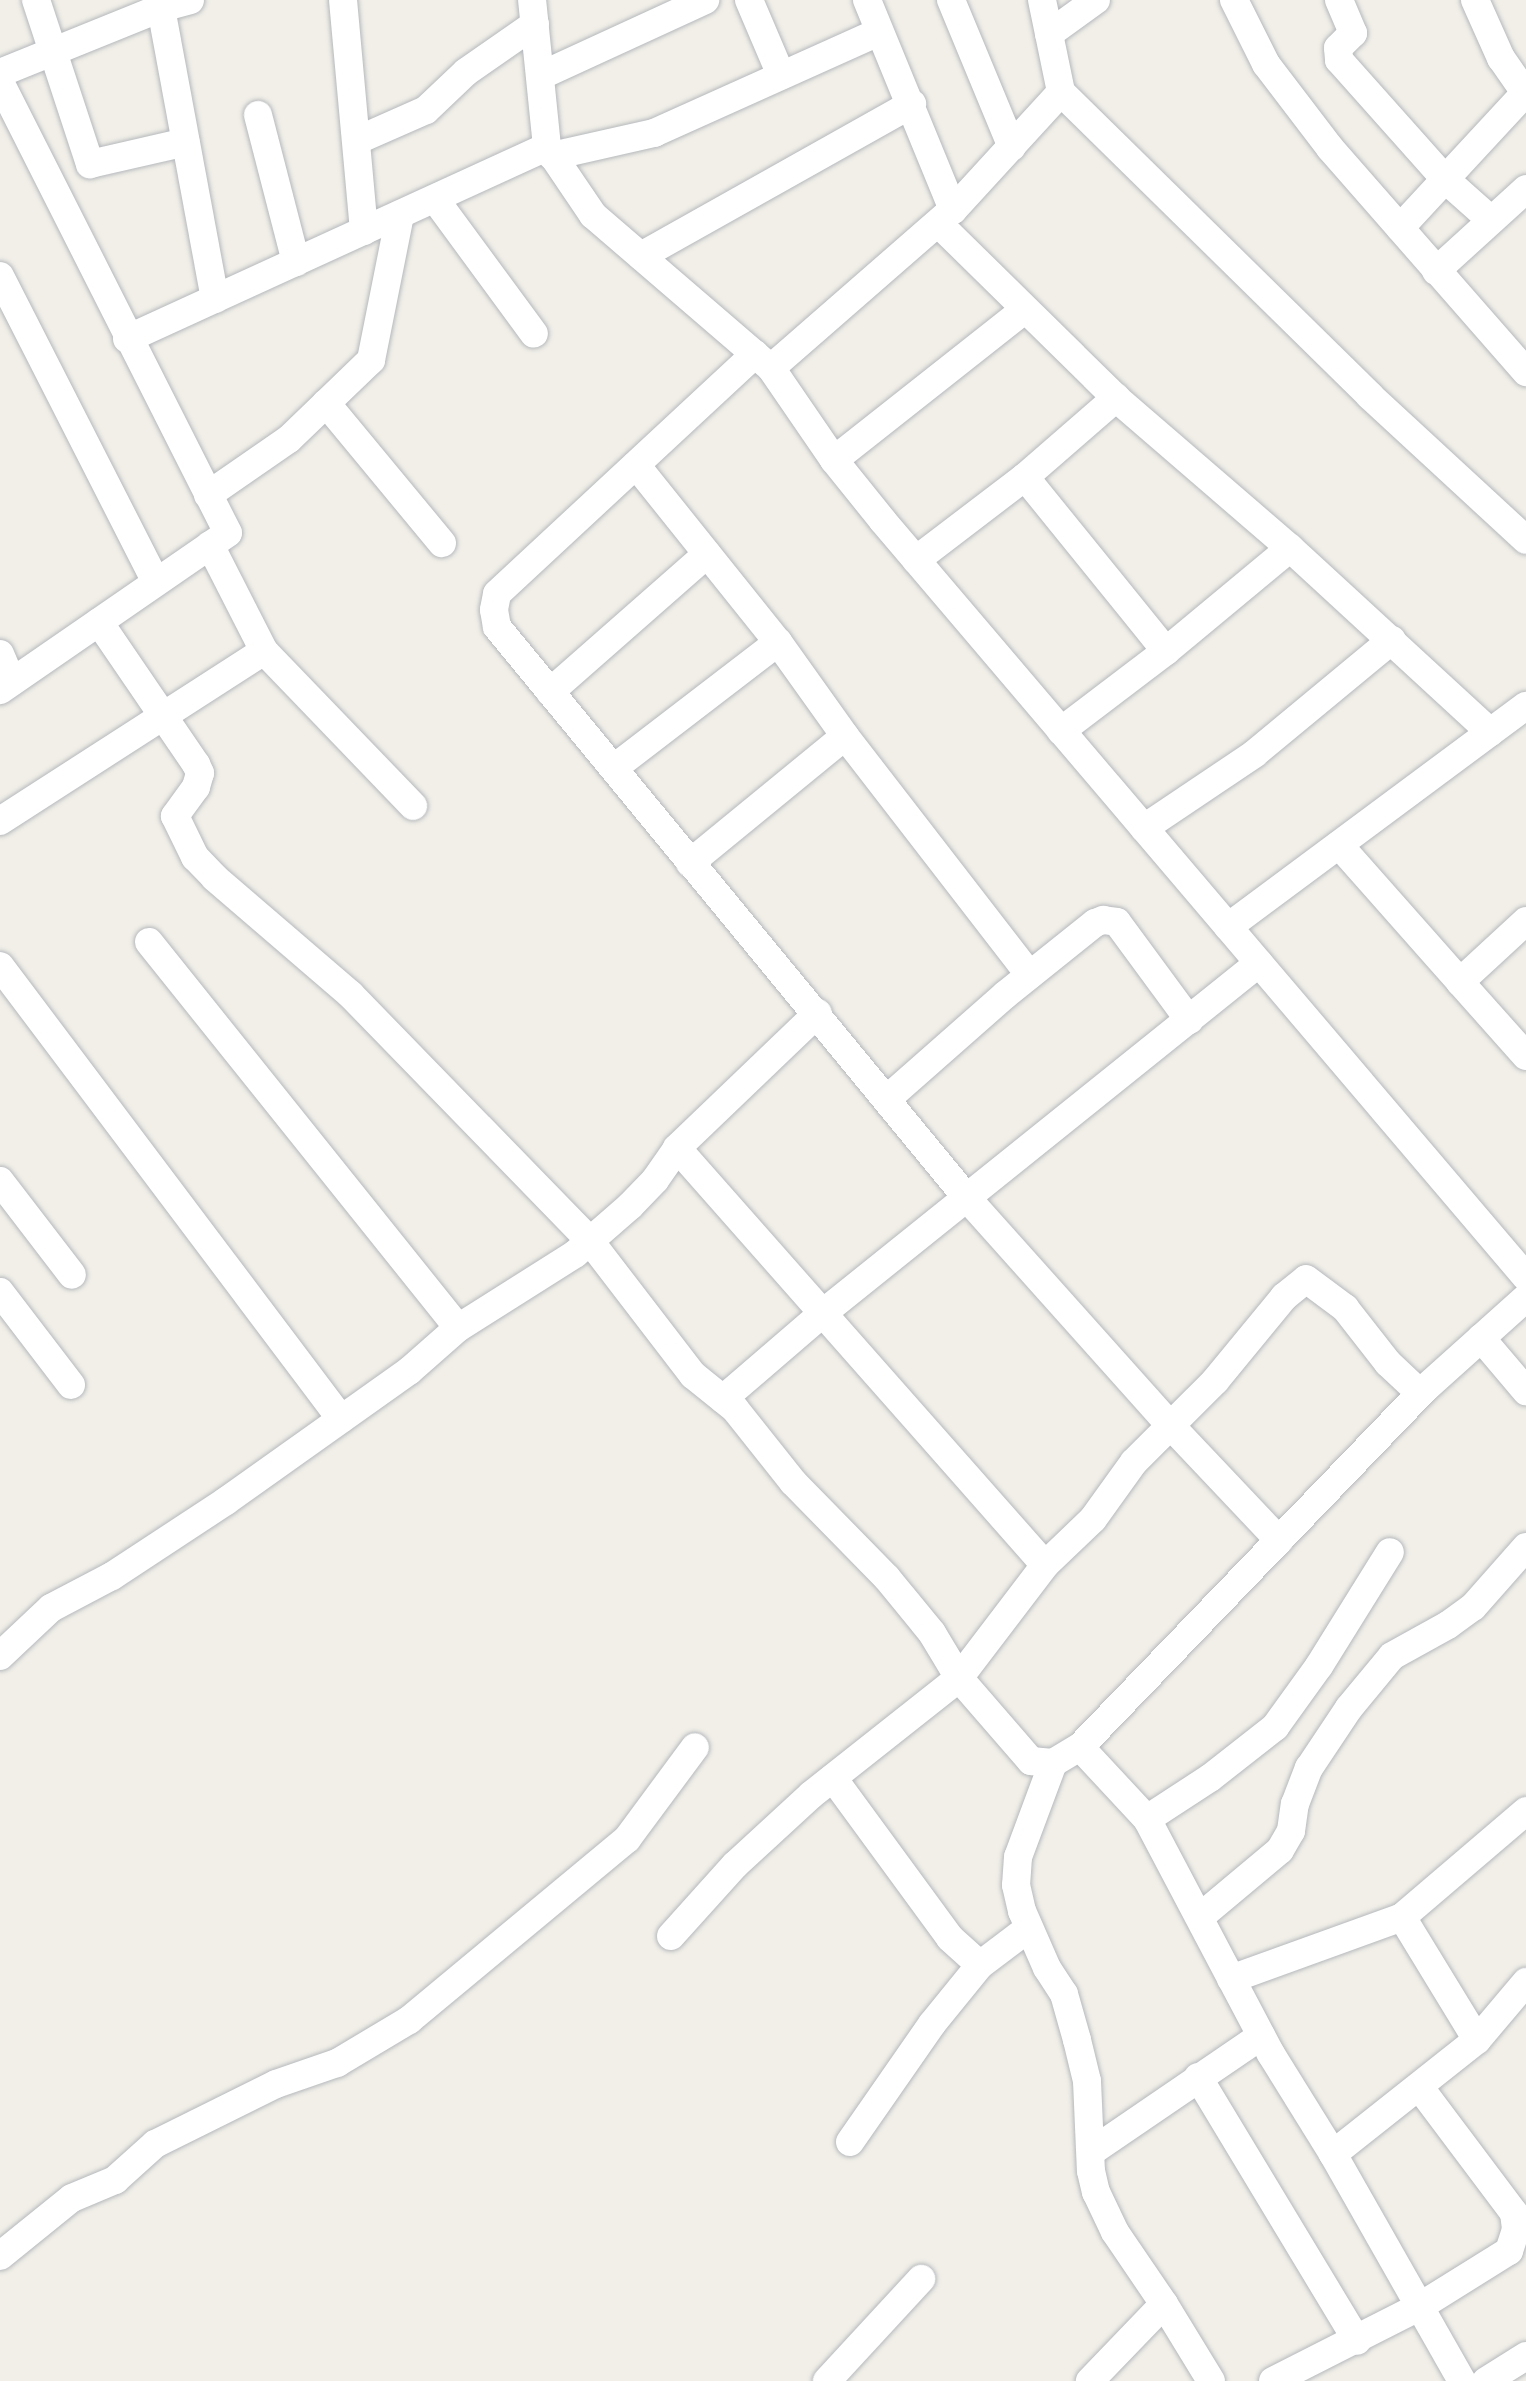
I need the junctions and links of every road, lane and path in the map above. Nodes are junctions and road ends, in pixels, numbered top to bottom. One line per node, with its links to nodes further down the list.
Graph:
1 (36, 0): 17 (street)
2 (190, 0): 13 (street)
3 (343, 0): 26 (street)
4 (705, 0): 20 (street)
5 (749, 0): 19 (street)
6 (867, 0): 15 (street)
7 (951, 0): 28 (street)
8 (1042, 0): 16 (street)
9 (1096, 0): 16 (street)
10 (1234, 0): 36 (street)
11 (1339, 0): 30 (street)
12 (1475, 0): 22 (street)
13 (152, 7): 17 (street); 27 (street)
14 (533, 12): 20 (street); 26 (street)
15 (879, 32): 19 (street); 24 (street)
16 (1049, 34): 23 (street)
17 (53, 52): 18 (street); 27 (street)
18 (0, 73)
19 (781, 75): 29 (street)
20 (540, 76): 29 (street)
21 (0, 82): 45 (street)
22 (1523, 84): 30 (street)
23 (1061, 92): 28 (street); 54 (street)
24 (912, 104): 34 (street); 38 (street)
25 (258, 115): 39 (street)
26 (358, 140): 37 (street)
27 (186, 142): 42 (street)
28 (1012, 147): 34 (street)
29 (549, 152): 32 (street); 38 (street)
30 (1446, 180): 35 (street); 36 (street)
31 (1526, 189): 35 (street)
32 (435, 199): 33 (street); 44 (street)
33 (400, 215): 37 (street); 49 (street)
34 (946, 217): 43 (street); 46 (street)
35 (1490, 219): 40 (street)
36 (1400, 228): 40 (street)
37 (364, 231): 39 (street)
38 (641, 256): 46 (street)
39 (296, 262): 42 (street)
40 (1436, 271): 47 (street)
41 (0, 276): 60 (street)
42 (215, 299): 45 (street)
43 (1025, 309): 48 (street); 50 (street)
44 (534, 334)
45 (127, 339): 53 (street)
46 (763, 361): 50 (street); 51 (street)
47 (1525, 370)
48 (1116, 398): 52 (street); 57 (street)
49 (326, 403): 53 (street); 55 (street)
50 (834, 460): 59 (street)
51 (636, 465): 58 (street); 68 (street)
52 (1025, 477): 59 (street); 65 (street)
53 (208, 495): 56 (street)
54 (1521, 525)
55 (442, 543)
56 (210, 545): 60 (street); 64 (street)
57 (1290, 548): 62 (street); 65 (street)
58 (707, 554): 63 (street); 68 (street)
59 (916, 560): 71 (street)
60 (156, 582): 61 (street)
61 (99, 622): 67 (street); 70 (street)
62 (1392, 640): 72 (street); 77 (street)
63 (778, 642): 73 (street); 74 (street)
64 (264, 651): 70 (street); 75 (street)
65 (1166, 651): 71 (street)
66 (0, 654): 67 (street)
67 (6, 686)
68 (550, 692): 74 (street)
69 (1526, 706): 72 (street)
70 (165, 715): 76 (street); 94 (street)
71 (1061, 731): 77 (street)
72 (1490, 732): 78 (street)
73 (845, 736): 79 (street); 85 (street)
74 (614, 768): 79 (street)
75 (413, 806)
76 (0, 821)
77 (1144, 828): 81 (street)
78 (1339, 845): 81 (street); 86 (street)
79 (690, 863): 87 (street)
80 (1526, 921): 86 (street)
81 (1228, 927): 83 (street)
82 (149, 942): 100 (street)
83 (1259, 963): 88 (street); 96 (street)
84 (0, 966): 106 (street)
85 (1030, 975): 88 (street); 90 (street)
86 (1460, 982): 89 (street)
87 (818, 1013): 90 (street); 91 (street)
88 (1189, 1020): 93 (street)
89 (1526, 1056)
90 (887, 1099): 93 (street)
91 (677, 1148): 94 (street); 99 (street)
92 (0, 1181): 95 (street)
93 (967, 1198): 99 (street); 107 (street)
94 (590, 1241): 100 (street); 105 (street)
95 (72, 1275)
96 (1526, 1277)
97 (0, 1292): 102 (street)
98 (1526, 1298): 101 (street)
99 (823, 1313): 105 (street); 111 (street)
100 (458, 1328): 106 (street)
101 (1481, 1338): 103 (street); 104 (street)
102 (71, 1385)
103 (1426, 1388): 107 (street); 108 (street)
104 (1526, 1391)
105 (723, 1399): 113 (street)
106 (341, 1419): 112 (street)
107 (1172, 1427): 108 (street); 111 (street)
108 (1279, 1540): 115 (street)
109 (1526, 1547): 120 (street)
110 (1390, 1552): 119 (street)
111 (1045, 1565): 113 (street)
112 (0, 1656)
113 (959, 1678): 116 (street); 117 (street)
114 (695, 1747): 134 (street)
115 (1080, 1747): 116 (street); 119 (street)
116 (1053, 1763): 122 (street)
117 (833, 1778): 123 (street); 124 (street)
118 (1526, 1811): 121 (street)
119 (1147, 1819): 120 (street)
120 (1200, 1917): 125 (street)
121 (1402, 1917): 125 (street); 128 (street)
122 (1029, 1928): 124 (street); 132 (street)
123 (671, 1936)
124 (980, 1965): 131 (street)
125 (1231, 1979): 127 (street)
126 (1526, 1982): 128 (street)
127 (1261, 2036): 129 (street); 133 (street)
128 (1477, 2040): 130 (street)
129 (1198, 2077): 132 (street); 138 (street)
130 (1420, 2088): 133 (street); 137 (street)
131 (850, 2142)
132 (1091, 2152): 136 (street)
133 (1333, 2154): 137 (street)
134 (0, 2256)
135 (921, 2279): 140 (street)
136 (1164, 2304): 141 (street); 142 (street)
137 (1419, 2307): 138 (street); 144 (street)
138 (1357, 2341): 143 (street)
139 (1526, 2356): 145 (street)
140 (827, 2381)
141 (1090, 2381)
142 (1211, 2381)
143 (1273, 2381)
144 (1462, 2381)
145 (1486, 2381)

